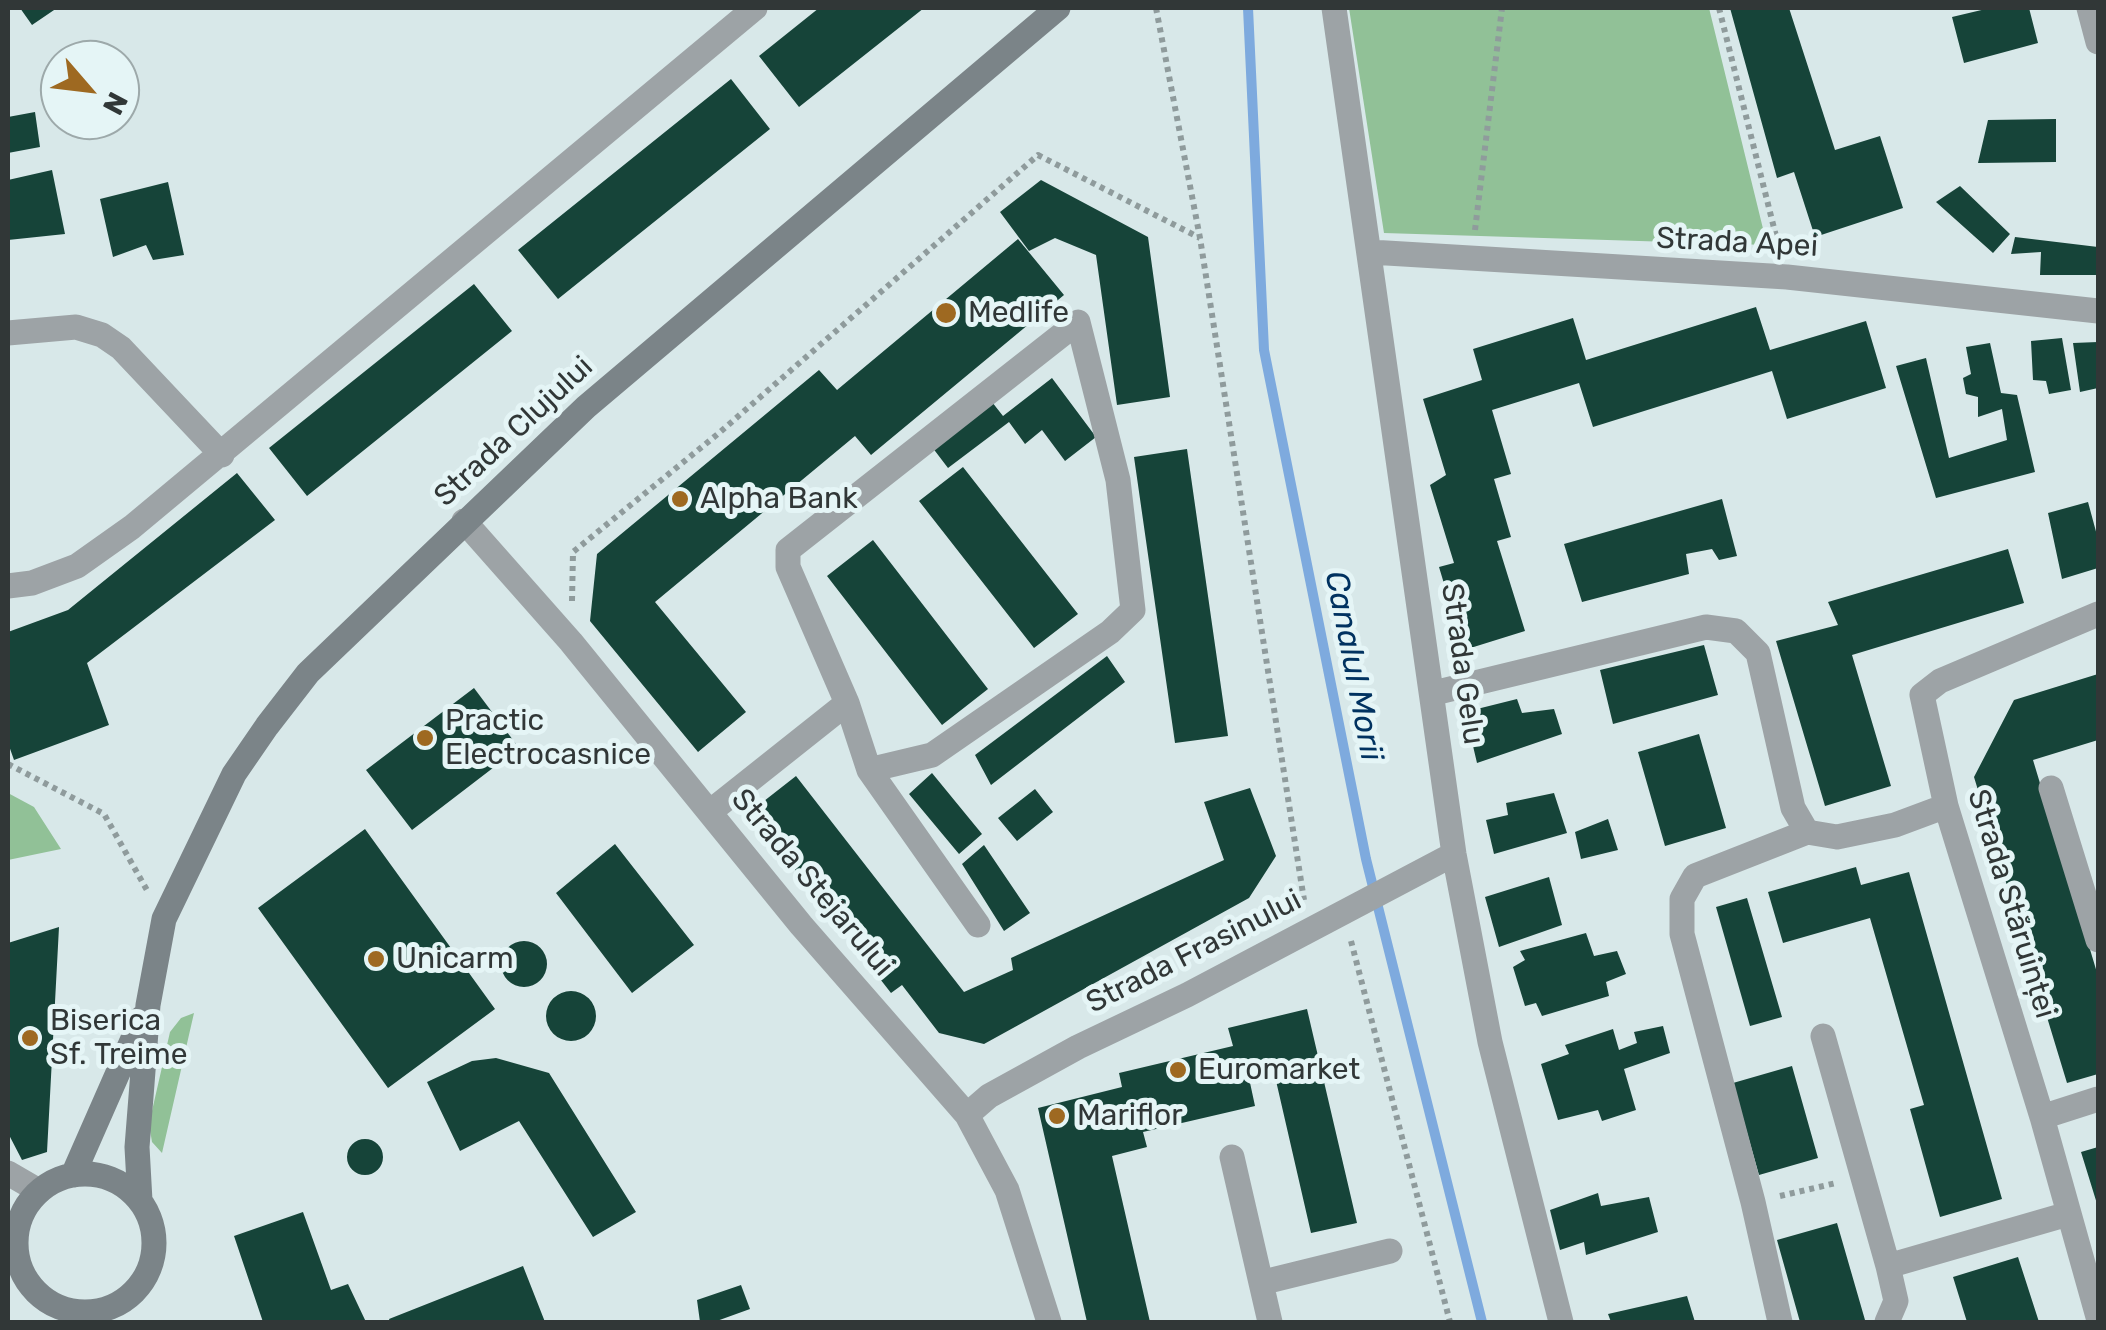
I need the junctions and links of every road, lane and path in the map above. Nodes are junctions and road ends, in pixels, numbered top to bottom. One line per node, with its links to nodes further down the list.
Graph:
1 (755, 8): 15 (street)
2 (1058, 8): 16 (main road, Strada Clujului)
3 (1156, 8): 9 (path)
4 (1334, 8): 10 (street, Strada Gelu)
5 (1502, 8): 11 (path)
6 (1719, 8): 12 (path)
7 (2089, 8): 8 (street)
8 (2098, 42)
9 (1200, 238): 19 (path); 32 (path)
10 (1370, 252): 11 (street, Strada Apei); 20 (street, Strada Gelu)
11 (1471, 261): 12 (street, Strada Apei)
12 (1786, 277): 13 (street, Strada Apei)
13 (2098, 311)
14 (8, 333): 15 (street)
15 (222, 455): 17 (street)
16 (464, 521): 19 (street, Strada Stejarului); 30 (main road, Strada Clujului)
17 (8, 586)
18 (2098, 614): 25 (street, Strada Stăruinței)
19 (570, 642): 26 (street, Strada Stejarului)
20 (1434, 693): 27 (street); 28 (street, Strada Gelu)
21 (847, 703): 23 (street); 23 (street); 26 (street)
22 (8, 764): 30 (path)
23 (869, 770): 31 (street)
24 (2051, 788): 33 (street)
25 (1946, 806): 27 (street); 38 (street, Strada Stăruinței)
26 (711, 810): 37 (street, Strada Stejarului)
27 (1807, 832): 45 (street)
28 (1454, 854): 29 (street, Strada Frasinului); 59 (street, Strada Gelu)
29 (1343, 912): 32 (street, Strada Frasinului); 58 (path)
30 (164, 919): 34 (main road, Strada Clujului)
31 (978, 925)
32 (1309, 931): 37 (street, Strada Frasinului)
33 (2098, 940)
34 (148, 1005): 41 (main road, Strada Clujului); 44 (main road, Strada Clujului)
35 (1823, 1036): 42 (street)
36 (2098, 1098): 38 (street)
37 (967, 1115): 56 (street, Strada Stejarului)
38 (2042, 1117): 46 (street, Strada Stăruinței)
39 (1232, 1157): 50 (street)
40 (8, 1173): 43 (street)
41 (73, 1175): 43 (main road); 44 (main road)
42 (1862, 1177): 45 (path); 49 (street)
43 (39, 1192): 47 (main road)
44 (140, 1201): 51 (main road, Strada Clujului)
45 (1754, 1202): 60 (street)
46 (2068, 1214): 49 (street); 53 (street, Strada Stăruinței)
47 (12, 1249): 52 (main road)
48 (1390, 1251): 50 (street)
49 (1888, 1266): 61 (street)
50 (1264, 1282): 57 (street)
51 (138, 1289): 52 (main road); 55 (main road, Strada Clujului)
52 (36, 1293): 54 (main road)
53 (2098, 1317)
54 (44, 1322)
55 (129, 1322)
56 (1049, 1322)
57 (1270, 1322)
58 (1450, 1322)
59 (1561, 1322)
60 (1780, 1322)
61 (1886, 1322)

